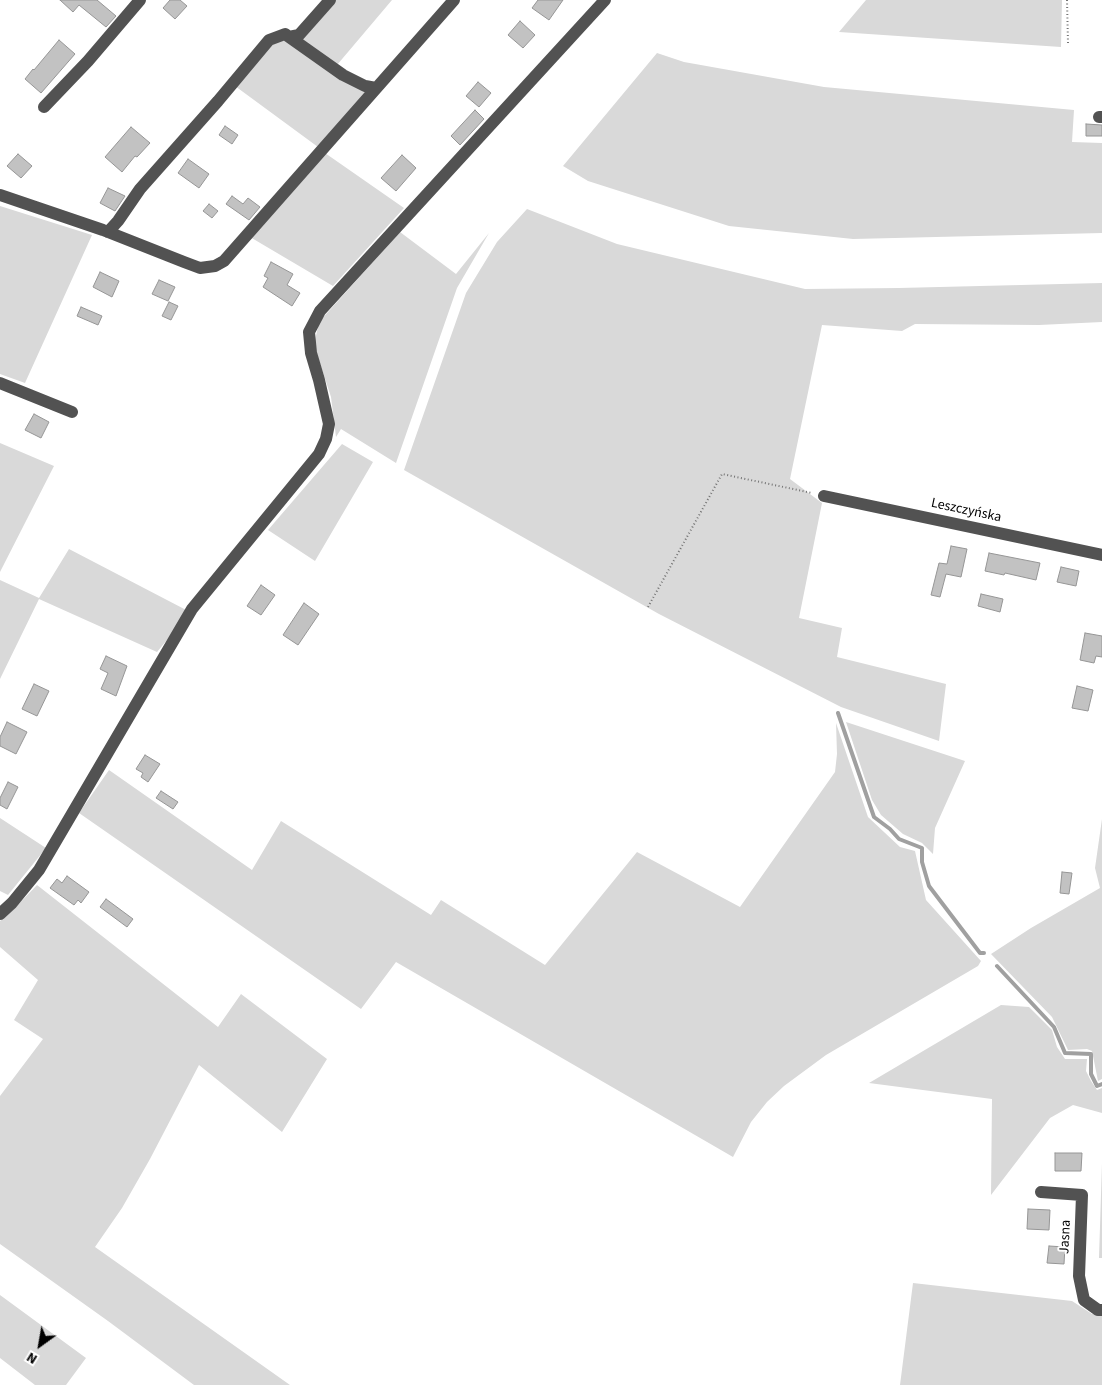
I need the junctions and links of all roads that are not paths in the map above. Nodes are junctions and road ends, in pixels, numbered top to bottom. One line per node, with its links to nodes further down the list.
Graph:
1 (140, 0): 7 (street)
2 (330, 0): 5 (street)
3 (454, 0): 6 (street)
4 (605, 0): 14 (street)
5 (289, 37): 6 (street); 9 (street)
6 (376, 88): 9 (street)
7 (44, 107)
8 (0, 195): 9 (street)
9 (108, 232)
10 (0, 382): 11 (street)
11 (72, 412)
12 (824, 496): 13 (street, Leszczyńska)
13 (1102, 555)
14 (0, 914)
15 (1041, 1192): 16 (street, Jasna)
16 (1102, 1310)

